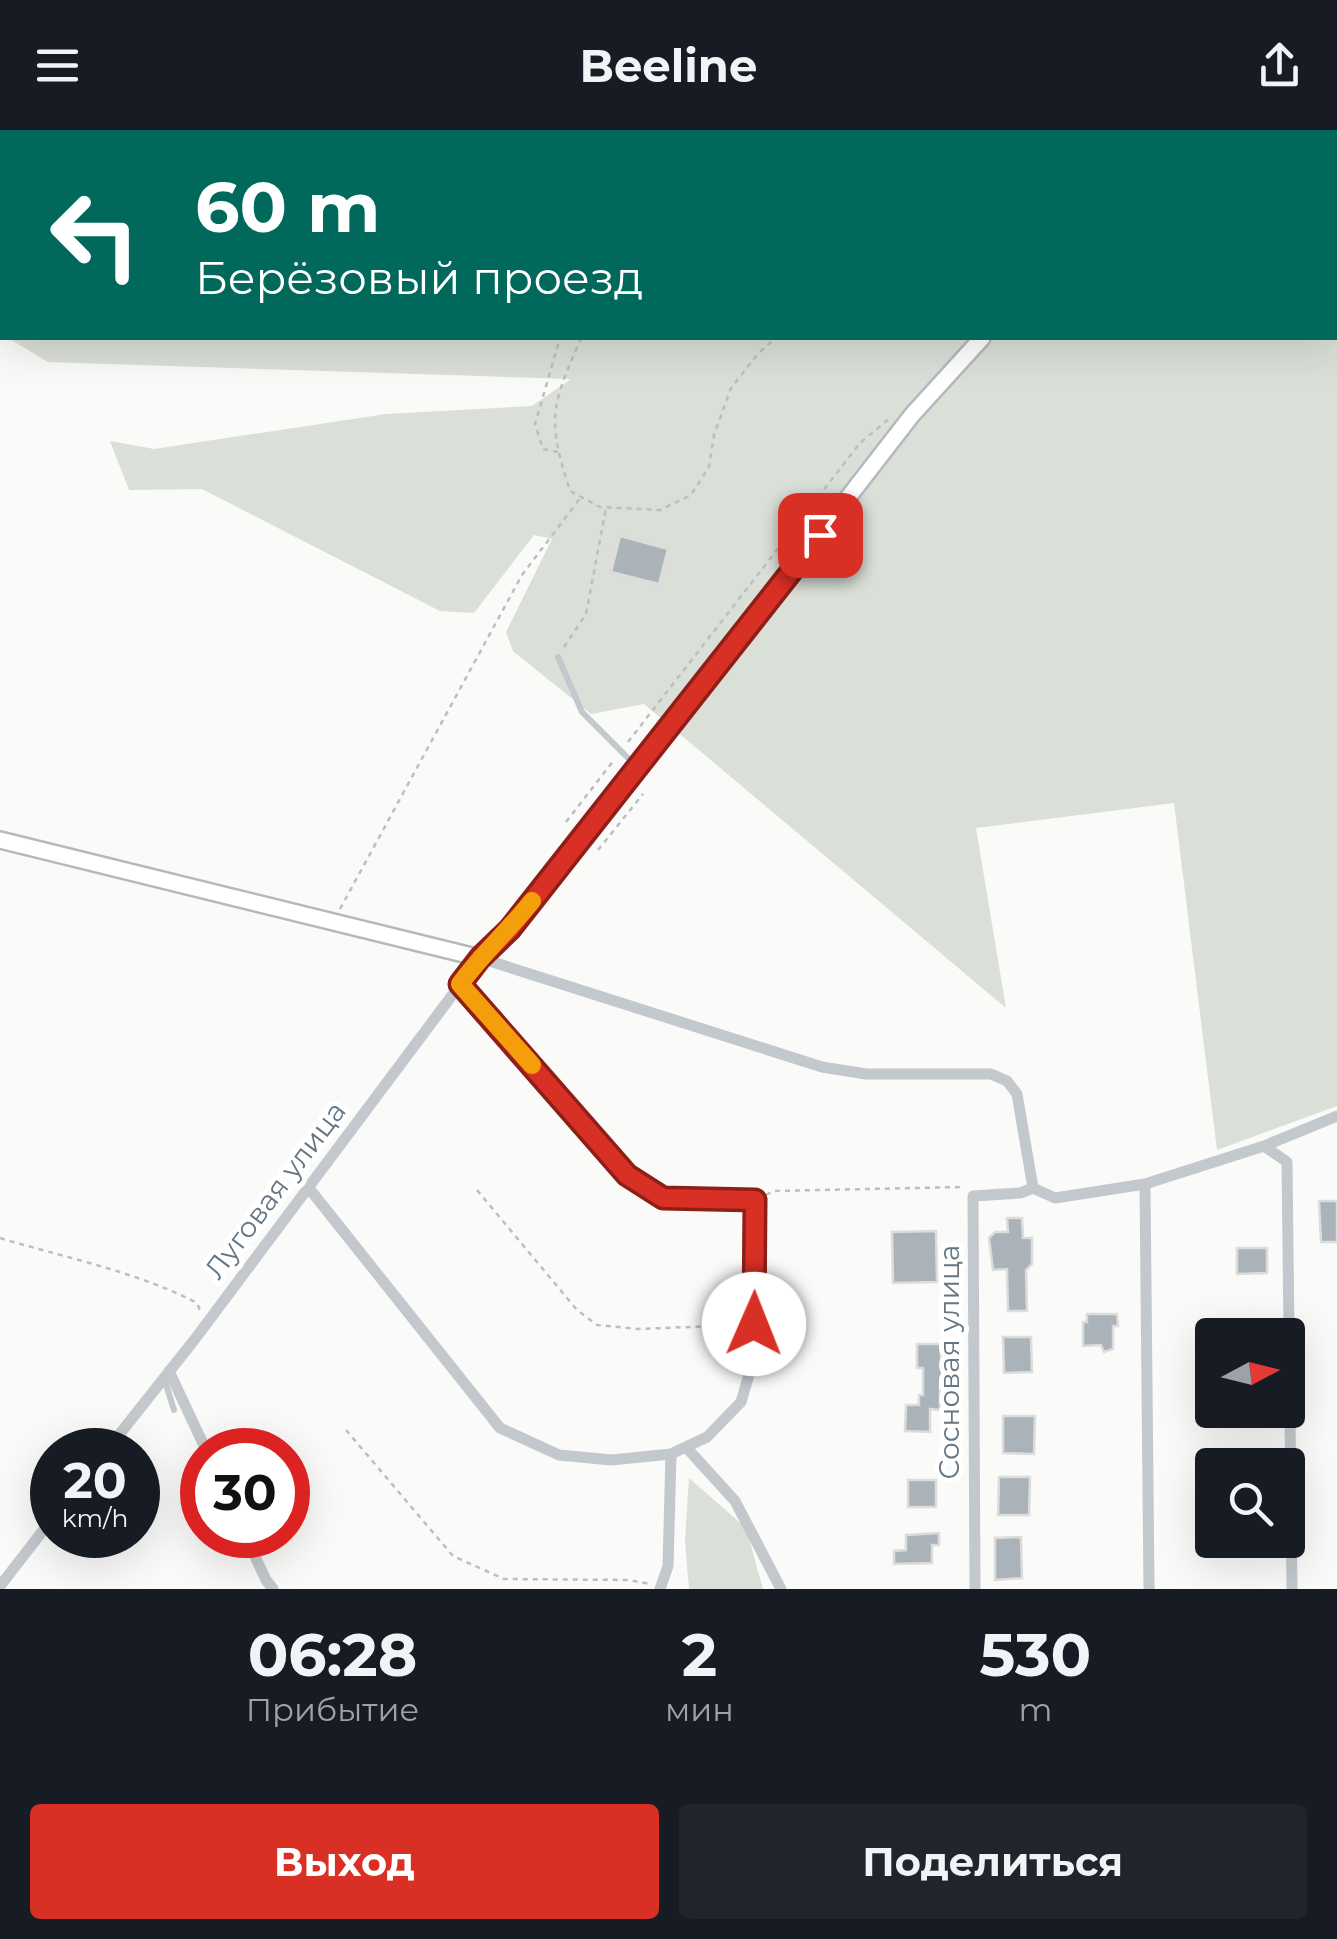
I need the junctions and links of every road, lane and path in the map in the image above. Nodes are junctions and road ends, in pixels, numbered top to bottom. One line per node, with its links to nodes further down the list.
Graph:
1 (559, 340): 6 (path)
2 (580, 340): 6 (path)
3 (773, 340): 8 (path)
4 (980, 340): 11 (street)
5 (901, 409): 10 (path)
6 (558, 452): 7 (path)
7 (582, 497): 8 (path); 16 (path)
8 (606, 508): 9 (path)
9 (558, 657): 10 (lane)
10 (621, 751): 11 (lane); 13 (path)
11 (638, 768): 17 (street)
12 (643, 794): 15 (path)
13 (566, 822)
14 (0, 840): 16 (street)
15 (598, 850)
16 (332, 923): 17 (street)
17 (480, 958): 18 (street, Луговая улица); 23 (street)
18 (460, 984): 22 (street, Луговая улица); 26 (street)
19 (1337, 1116): 20 (street)
20 (1264, 1146): 21 (street); 45 (street)
21 (1145, 1184): 23 (street); 44 (street)
22 (308, 1187): 28 (street, Луговая улица); 36 (street)
23 (1032, 1188): 25 (street)
24 (476, 1190): 29 (path)
25 (973, 1196): 26 (path); 43 (street, Сосновая улица)
26 (755, 1200): 29 (street)
27 (0, 1238): 28 (path)
28 (209, 1320): 30 (street, Луговая улица)
29 (754, 1324): 35 (street)
30 (166, 1374): 31 (lane); 32 (street, Луговая улица); 33 (street)
31 (174, 1410)
32 (124, 1428)
33 (194, 1428)
34 (346, 1430): 40 (path)
35 (686, 1447): 36 (street); 42 (street)
36 (672, 1454): 40 (street)
37 (30, 1547): 39 (street)
38 (256, 1558): 41 (street)
39 (0, 1586)
40 (661, 1588)
41 (273, 1589)
42 (780, 1589)
43 (975, 1589)
44 (1149, 1589)
45 (1292, 1589)

